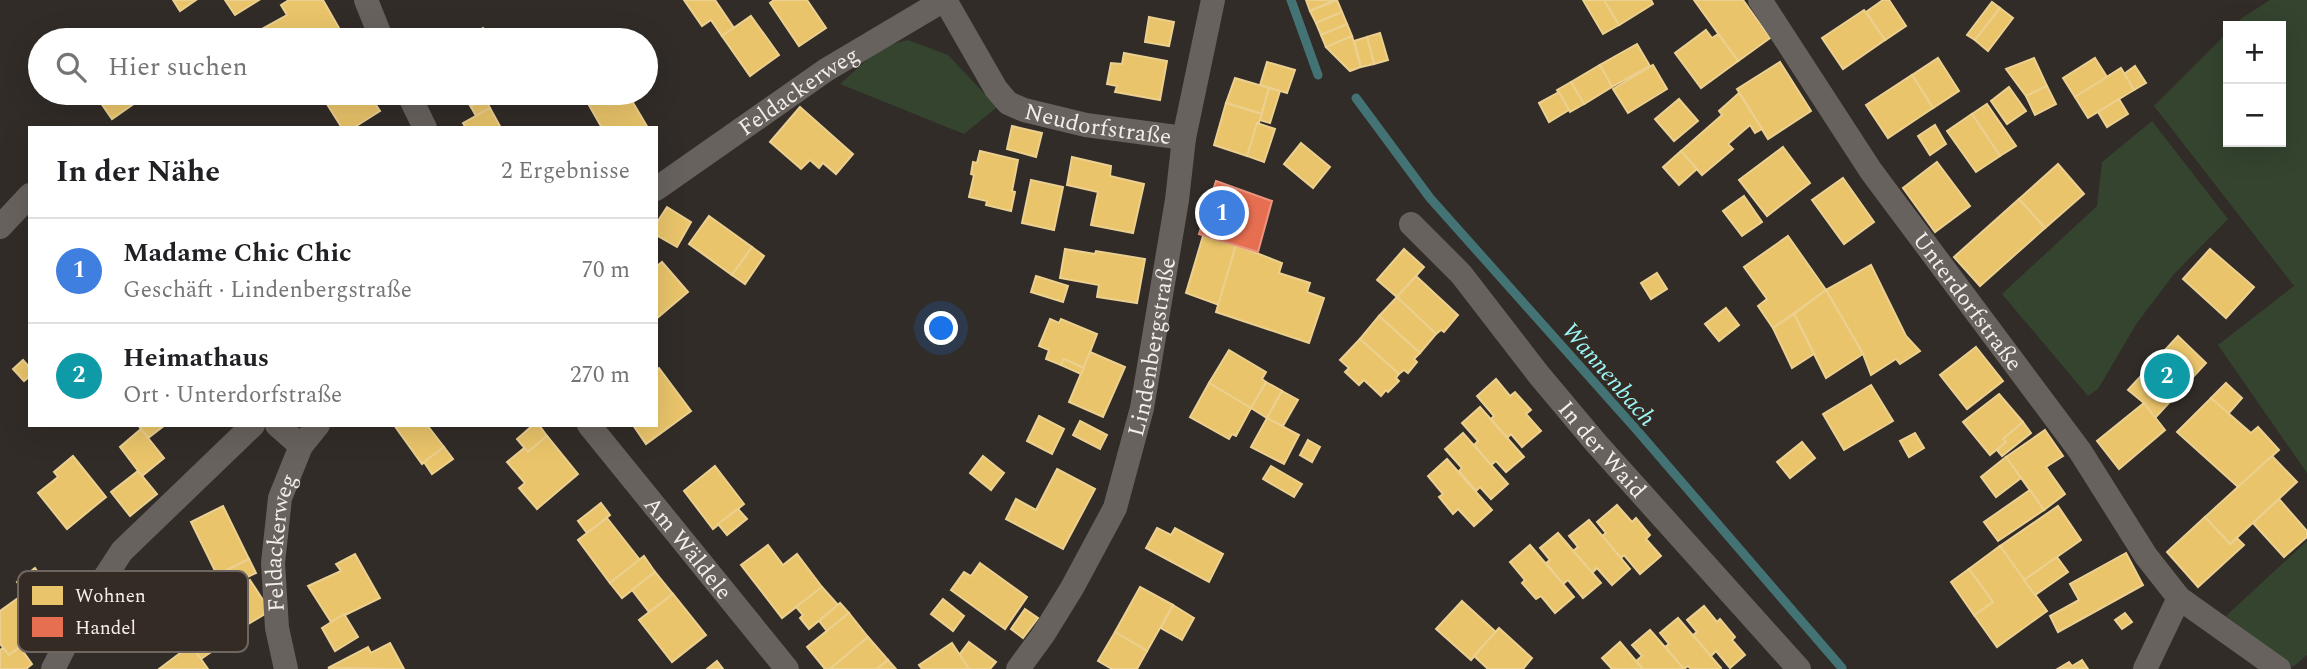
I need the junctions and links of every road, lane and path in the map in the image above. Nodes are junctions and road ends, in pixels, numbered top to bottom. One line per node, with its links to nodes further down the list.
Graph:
1 (366, 0): 5 (street)
2 (944, 0): 8 (street, Neudorfstraße); 9 (street, Feldackerweg)
3 (1213, 0): 8 (street, Lindenbergstraße)
4 (1760, 0): 19 (street, Unterdorfstraße)
5 (377, 28)
6 (414, 105): 7 (street)
7 (424, 126)
8 (1184, 138): 24 (street, Lindenbergstraße)
9 (658, 188)
10 (28, 197): 12 (street)
11 (1411, 224): 25 (street, In der Waid)
12 (0, 227)
13 (251, 427): 18 (street)
14 (278, 427): 17 (street)
15 (316, 427): 17 (street, Feldackerweg)
16 (591, 427): 23 (street, Am Wäldele)
17 (301, 446): 22 (street, Feldackerweg)
18 (109, 571)
19 (2179, 598): 26 (street); 27 (street, Unterdorfstraße)
20 (62, 652): 21 (street)
21 (53, 669)
22 (286, 669)
23 (787, 669)
24 (1018, 669)
25 (1799, 669)
26 (2146, 669)
27 (2280, 669)

